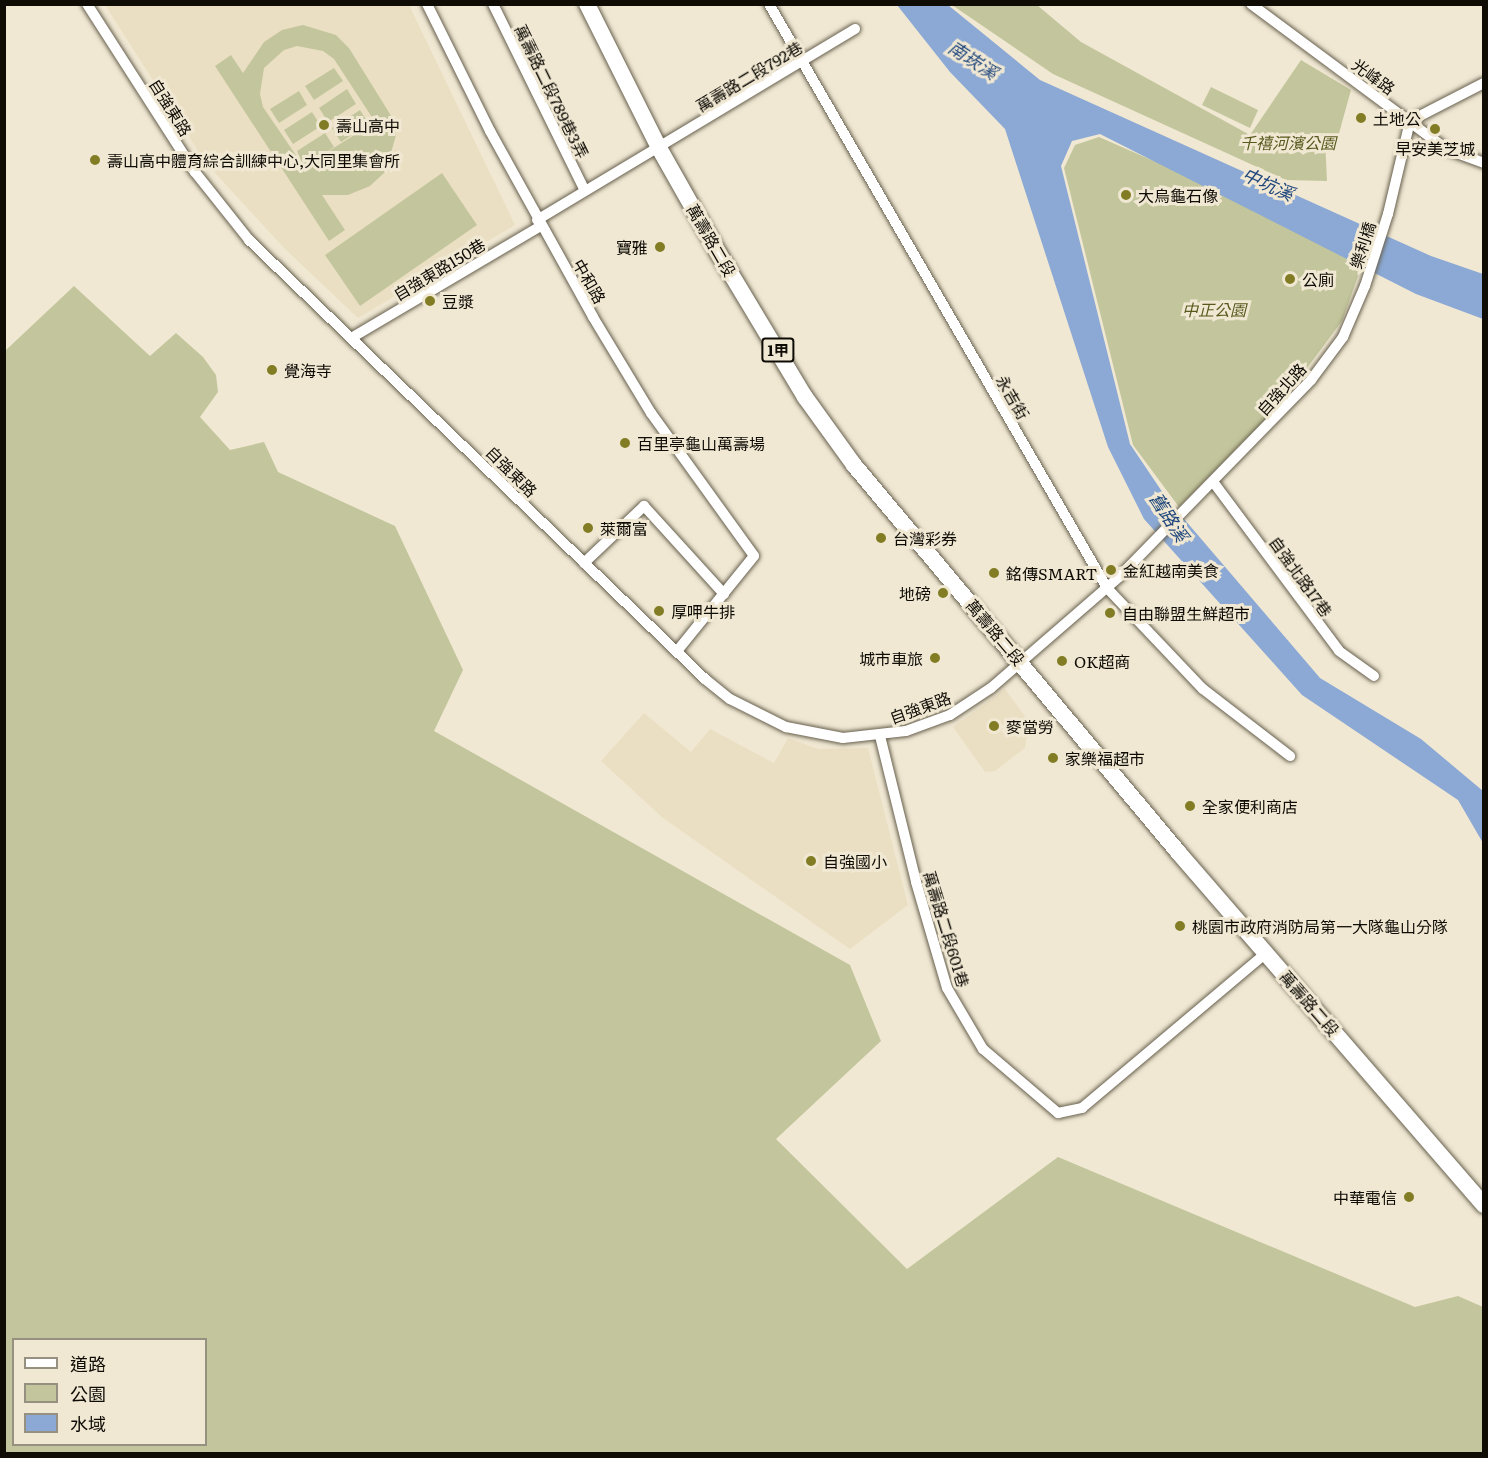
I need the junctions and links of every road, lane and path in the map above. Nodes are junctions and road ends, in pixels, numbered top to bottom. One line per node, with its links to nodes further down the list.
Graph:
1 (87, 4): 16 (street, 自強東路)
2 (427, 4): 14 (street, 中和路)
3 (493, 4): 13 (street, 萬壽路二段789巷3弄)
4 (586, 4): 11 (main road, 萬壽路二段 / 1甲)
5 (769, 4): 8 (street, 永吉街)
6 (1251, 4): 10 (street, 光峰路)
7 (855, 29): 8 (street, 萬壽路二段792巷)
8 (803, 62): 11 (street, 萬壽路二段792巷); 19 (street, 永吉街)
9 (1484, 83): 10 (street)
10 (1410, 121): 12 (street, 光峰路); 15 (street, 樂利橋)
11 (659, 148): 13 (street, 萬壽路二段792巷); 22 (main road, 萬壽路二段 / 1甲)
12 (1484, 163)
13 (585, 191): 14 (street, 自強東路150巷)
14 (539, 223): 16 (street, 自強東路150巷); 20 (street, 中和路)
15 (1365, 286): 17 (street, 自強北路)
16 (353, 337): 18 (street, 自強東路)
17 (1214, 483): 19 (street, 自強北路); 23 (street, 自強北路17巷)
18 (584, 563): 20 (street); 21 (street, 自強東路)
19 (1107, 588): 22 (street); 25 (street, 永吉街)
20 (724, 594): 21 (street)
21 (677, 651): 24 (street, 自強東路)
22 (1020, 661): 24 (street, 自強東路); 26 (main road, 萬壽路二段 / 1甲)
23 (1374, 676)
24 (880, 736): 26 (street, 萬壽路二段601巷)
25 (1290, 756)
26 (1266, 953): 27 (main road, 萬壽路二段 / 1甲)
27 (1484, 1205)

